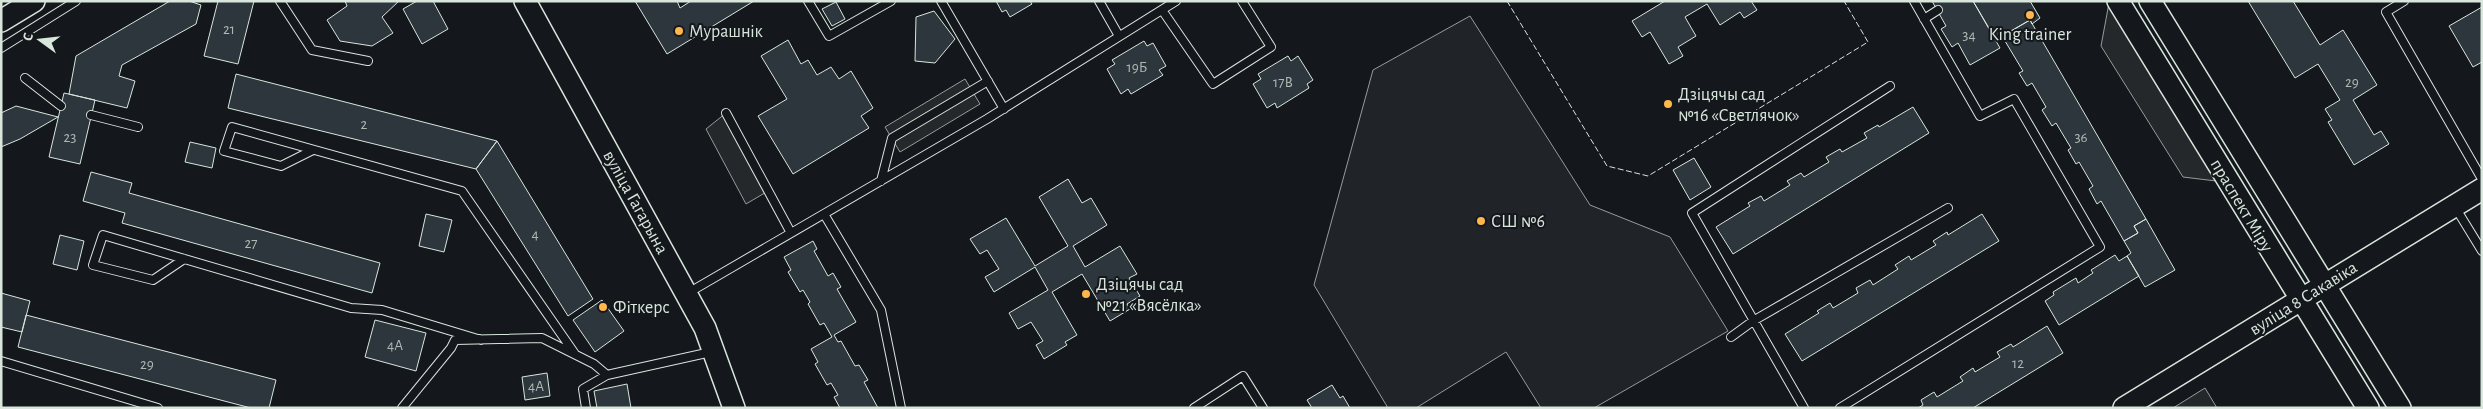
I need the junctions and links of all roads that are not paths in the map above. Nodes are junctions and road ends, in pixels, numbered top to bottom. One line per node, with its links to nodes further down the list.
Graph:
1 (34, 1): 18 (main road)
2 (76, 1): 20 (lane)
3 (280, 1): 21 (lane)
4 (525, 1): 41 (main road, вуліца Гагарына)
5 (808, 1): 6 (lane)
6 (891, 1)
7 (941, 1): 23 (lane)
8 (1099, 1): 19 (lane)
9 (1176, 1): 15 (lane)
10 (1242, 1): 15 (lane)
11 (1914, 1): 17 (lane)
12 (2118, 1): 42 (main road, праспект Міру)
13 (2150, 1): 40 (main road, праспект Міру)
14 (2404, 1): 31 (lane)
15 (1162, 10): 19 (lane)
16 (1938, 10): 17 (lane)
17 (1924, 19): 58 (lane)
18 (1, 21)
19 (1119, 36): 26 (lane)
20 (1, 48)
21 (368, 61)
22 (25, 78): 25 (lane)
23 (988, 82): 26 (lane); 32 (lane)
24 (1890, 86): 43 (lane)
25 (61, 106)
26 (1004, 108): 32 (lane)
27 (726, 113): 37 (lane)
28 (91, 115): 29 (lane)
29 (138, 127)
30 (313, 150): 30 (lane); 47 (lane)
31 (2482, 179)
32 (881, 181): 36 (lane)
33 (2482, 189): 34 (main road, вуліца 8 Сакавіка)
34 (2454, 206): 38 (lane); 40 (main road, вуліца 8 Сакавіка)
35 (1948, 208): 43 (lane)
36 (824, 214): 37 (lane); 54 (lane)
37 (791, 233): 41 (lane)
38 (2482, 251)
39 (184, 259): 39 (lane); 45 (lane)
40 (2323, 284): 42 (main road, вуліца 8 Сакавіка); 61 (main road, праспект Міру)
41 (687, 294): 46 (main road, вуліца Гагарына)
42 (2300, 299): 59 (main road, вуліца 8 Сакавіка); 60 (main road, праспект Міру)
43 (1753, 321): 44 (lane); 57 (lane)
44 (1732, 337)
45 (481, 340): 47 (lane); 51 (lane)
46 (714, 352): 49 (lane); 53 (main road, вуліца Гагарына)
47 (575, 354): 49 (lane)
48 (1, 361): 50 (lane)
49 (607, 375): 52 (lane)
50 (158, 408)
51 (402, 408)
52 (586, 408)
53 (734, 408)
54 (901, 408)
55 (1194, 408): 56 (lane)
56 (1263, 408)
57 (1804, 408)
58 (1840, 408)
59 (2124, 408)
60 (2368, 408)
61 (2400, 408)

